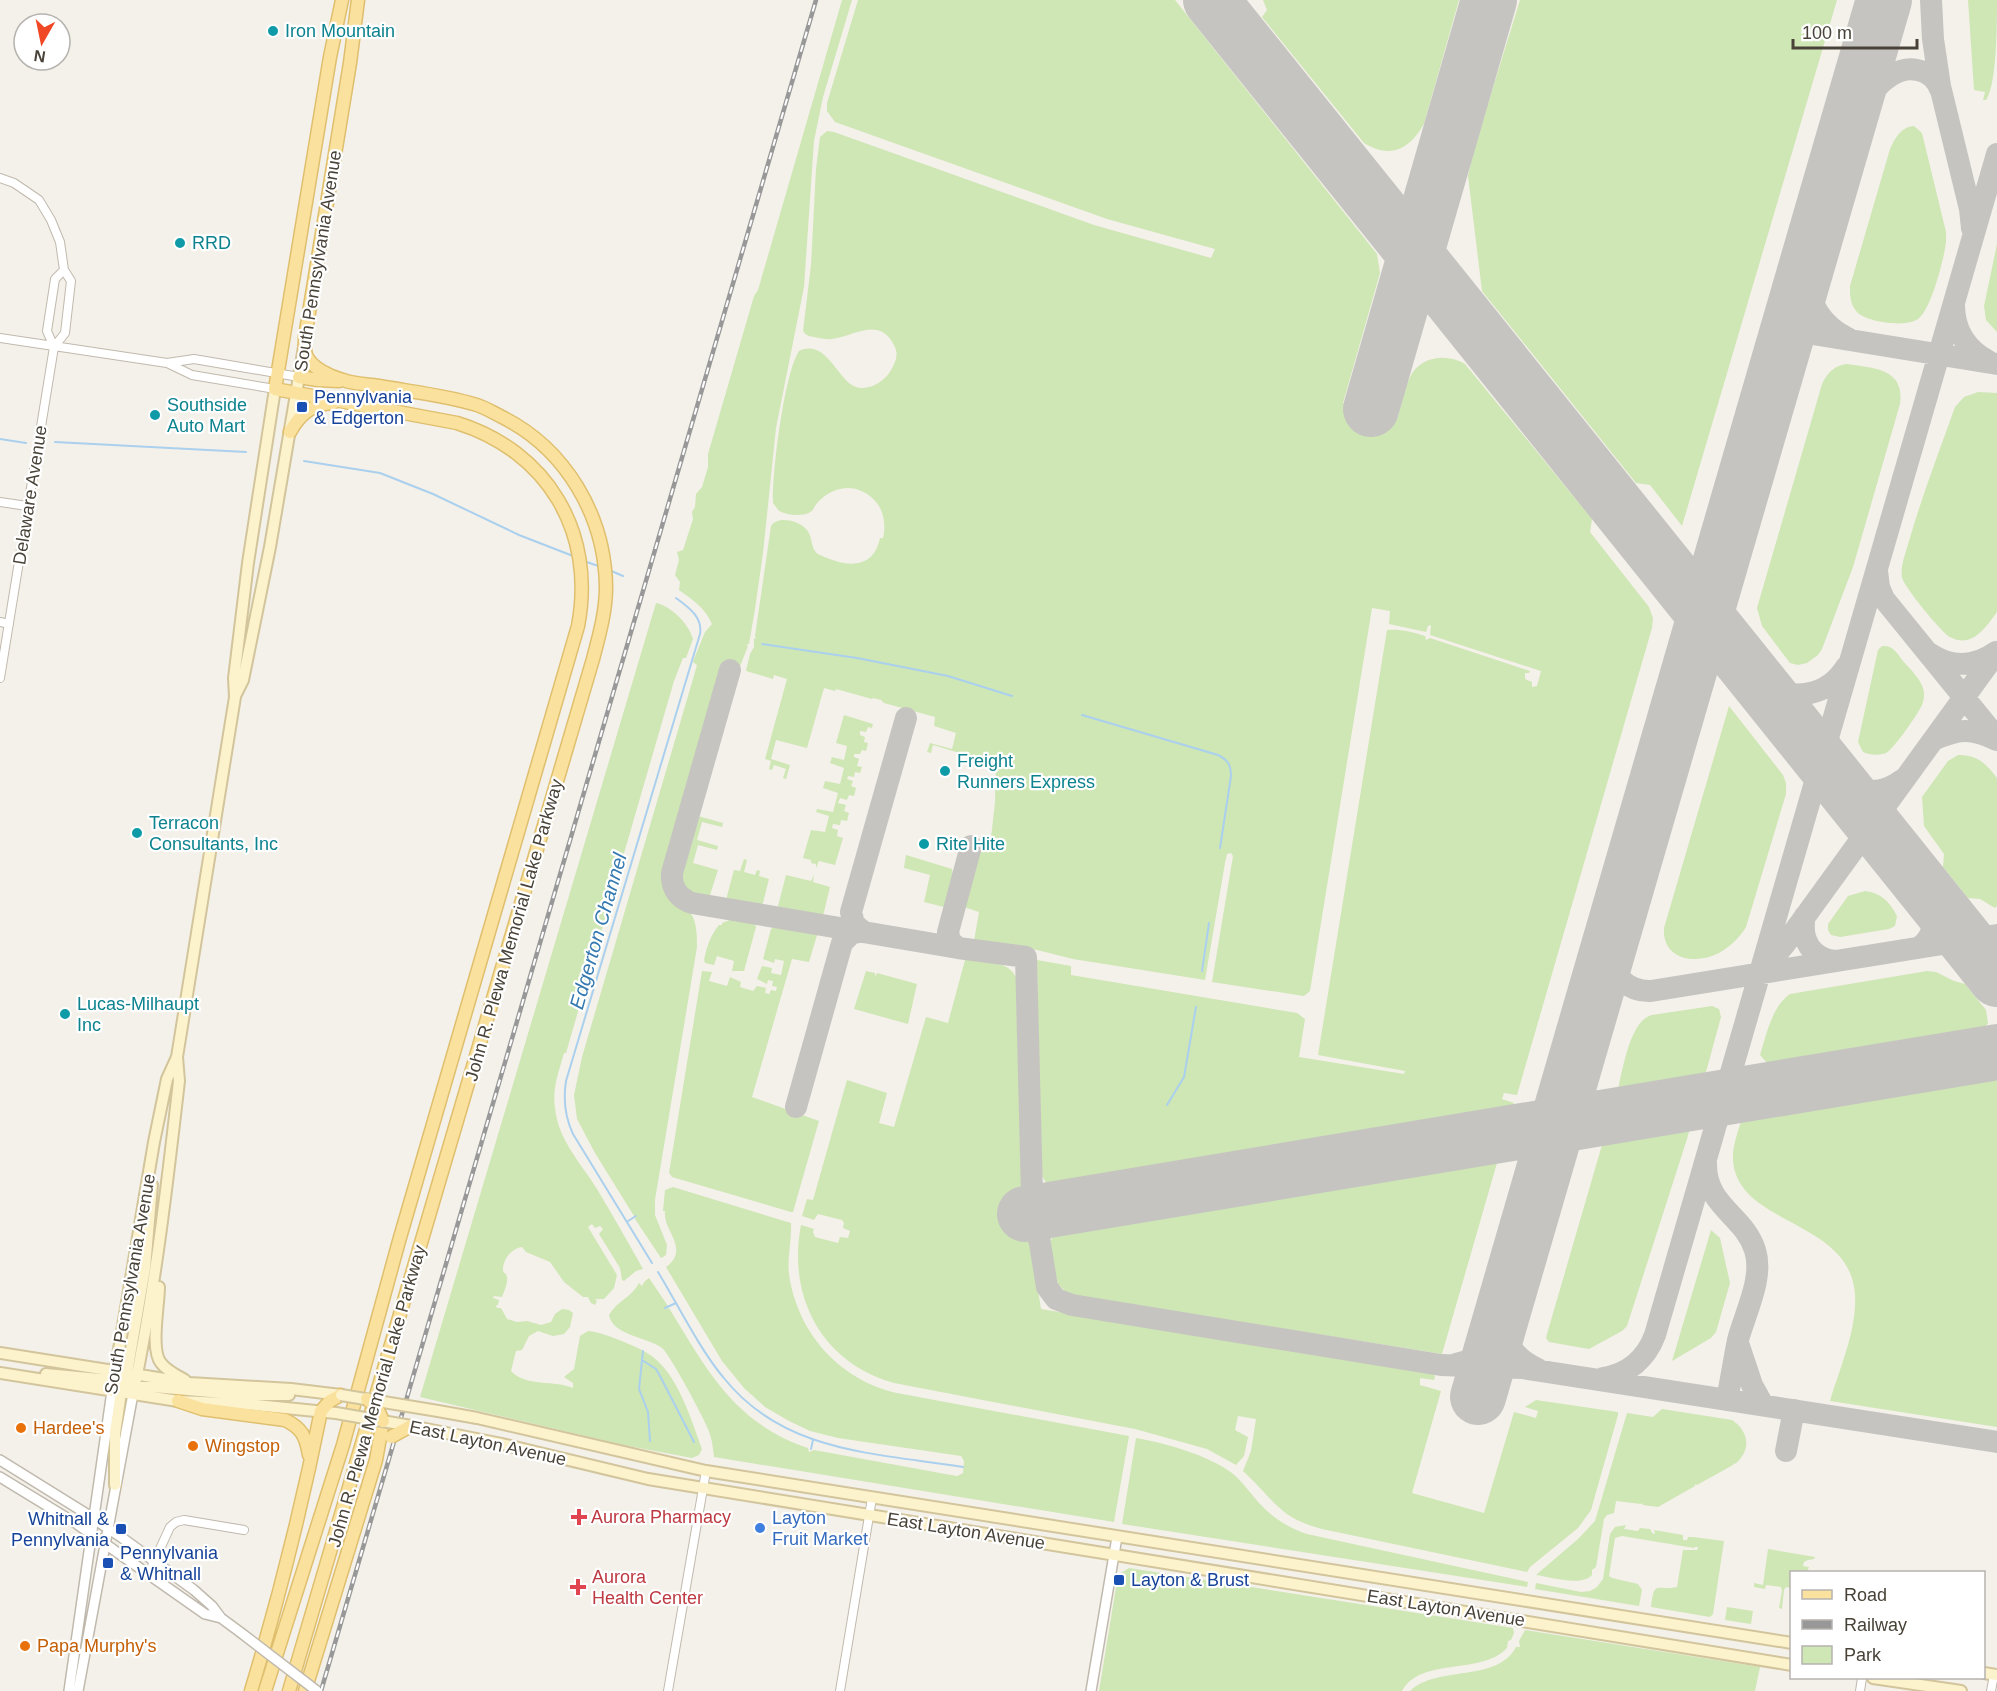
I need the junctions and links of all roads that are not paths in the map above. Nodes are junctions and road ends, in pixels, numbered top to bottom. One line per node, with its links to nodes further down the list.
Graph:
1 (342, 0): 9 (main road, South Pennsylvania Avenue)
2 (358, 0): 5 (main road, South Pennsylvania Avenue)
3 (0, 178): 4 (street)
4 (64, 270): 7 (street); 7 (street)
5 (305, 337): 10 (main road, South Pennsylvania Avenue); 11 (main road, John R. Plewa Memorial Lake Parkway)
6 (0, 338): 7 (street)
7 (54, 347): 8 (street); 17 (street, Delaware Avenue)
8 (167, 363): 9 (street); 12 (street)
9 (277, 373): 10 (street); 12 (main road, South Pennsylvania Avenue)
10 (299, 377): 11 (main road); 13 (main road, South Pennsylvania Avenue)
11 (343, 381): 62 (main road, John R. Plewa Memorial Lake Parkway)
12 (275, 389): 13 (main road, John R. Plewa Memorial Lake Parkway); 18 (main road, South Pennsylvania Avenue)
13 (296, 393): 14 (main road, John R. Plewa Memorial Lake Parkway); 15 (main road, South Pennsylvania Avenue)
14 (346, 402): 15 (main road); 61 (main road, John R. Plewa Memorial Lake Parkway)
15 (290, 432): 19 (main road, South Pennsylvania Avenue)
16 (0, 502): 17 (street)
17 (27, 506): 21 (street, Delaware Avenue)
18 (250, 549): 19 (main road); 23 (main road, South Pennsylvania Avenue)
19 (269, 553): 23 (main road, South Pennsylvania Avenue)
20 (0, 622): 21 (street)
21 (9, 624): 22 (street, Delaware Avenue)
22 (0, 678)
23 (235, 697): 24 (main road, South Pennsylvania Avenue)
24 (177, 1057): 25 (main road, South Pennsylvania Avenue); 28 (main road, South Pennsylvania Avenue)
25 (159, 1254): 28 (main road, South Pennsylvania Avenue); 29 (main road)
26 (0, 1353): 28 (main road, East Layton Avenue)
27 (4, 1373): 28 (main road, East Layton Avenue)
28 (124, 1383): 29 (main road, East Layton Avenue); 30 (main road); 32 (main road, East Layton Avenue); 40 (main road); 44 (street, South Pennsylvania Avenue)
29 (190, 1383): 30 (main road, East Layton Avenue)
30 (336, 1394): 31 (main road, East Layton Avenue, bridge); 33 (main road)
31 (366, 1399): 35 (main road, bridge); 38 (main road, East Layton Avenue, bridge)
32 (178, 1401): 33 (main road, East Layton Avenue); 37 (main road)
33 (321, 1411): 35 (main road, East Layton Avenue, bridge); 37 (main road)
34 (411, 1426): 35 (main road, bridge); 41 (main road, East Layton Avenue)
35 (385, 1430): 63 (main road)
36 (0, 1460): 44 (street)
37 (310, 1464): 60 (main road)
38 (706, 1471): 41 (street); 42 (main road, East Layton Avenue)
39 (0, 1477): 47 (street)
40 (115, 1485): 45 (street)
41 (703, 1488): 43 (main road, East Layton Avenue); 65 (street)
42 (872, 1498): 43 (street); 48 (main road, East Layton Avenue)
43 (870, 1515): 50 (main road, East Layton Avenue); 66 (street)
44 (94, 1519): 45 (street); 47 (street, South Pennsylvania Avenue)
45 (107, 1528): 49 (street); 51 (street)
46 (244, 1530): 51 (street)
47 (91, 1534): 49 (street); 58 (street, South Pennsylvania Avenue)
48 (1117, 1537): 50 (street); 54 (main road, East Layton Avenue)
49 (104, 1544): 52 (street); 59 (street)
50 (1114, 1554): 55 (main road, East Layton Avenue); 67 (street)
51 (154, 1562): 52 (street); 53 (street)
52 (148, 1575): 53 (street)
53 (221, 1618): 64 (street, bridge)
54 (1790, 1643)
55 (1790, 1665)
56 (1991, 1675): 69 (street)
57 (1885, 1679): 68 (main road)
58 (69, 1691)
59 (78, 1691)
60 (251, 1691)
61 (265, 1691)
62 (289, 1691)
63 (304, 1691)
64 (316, 1691)
65 (668, 1691)
66 (840, 1691)
67 (1090, 1691)
68 (1960, 1691)
69 (1991, 1691)

